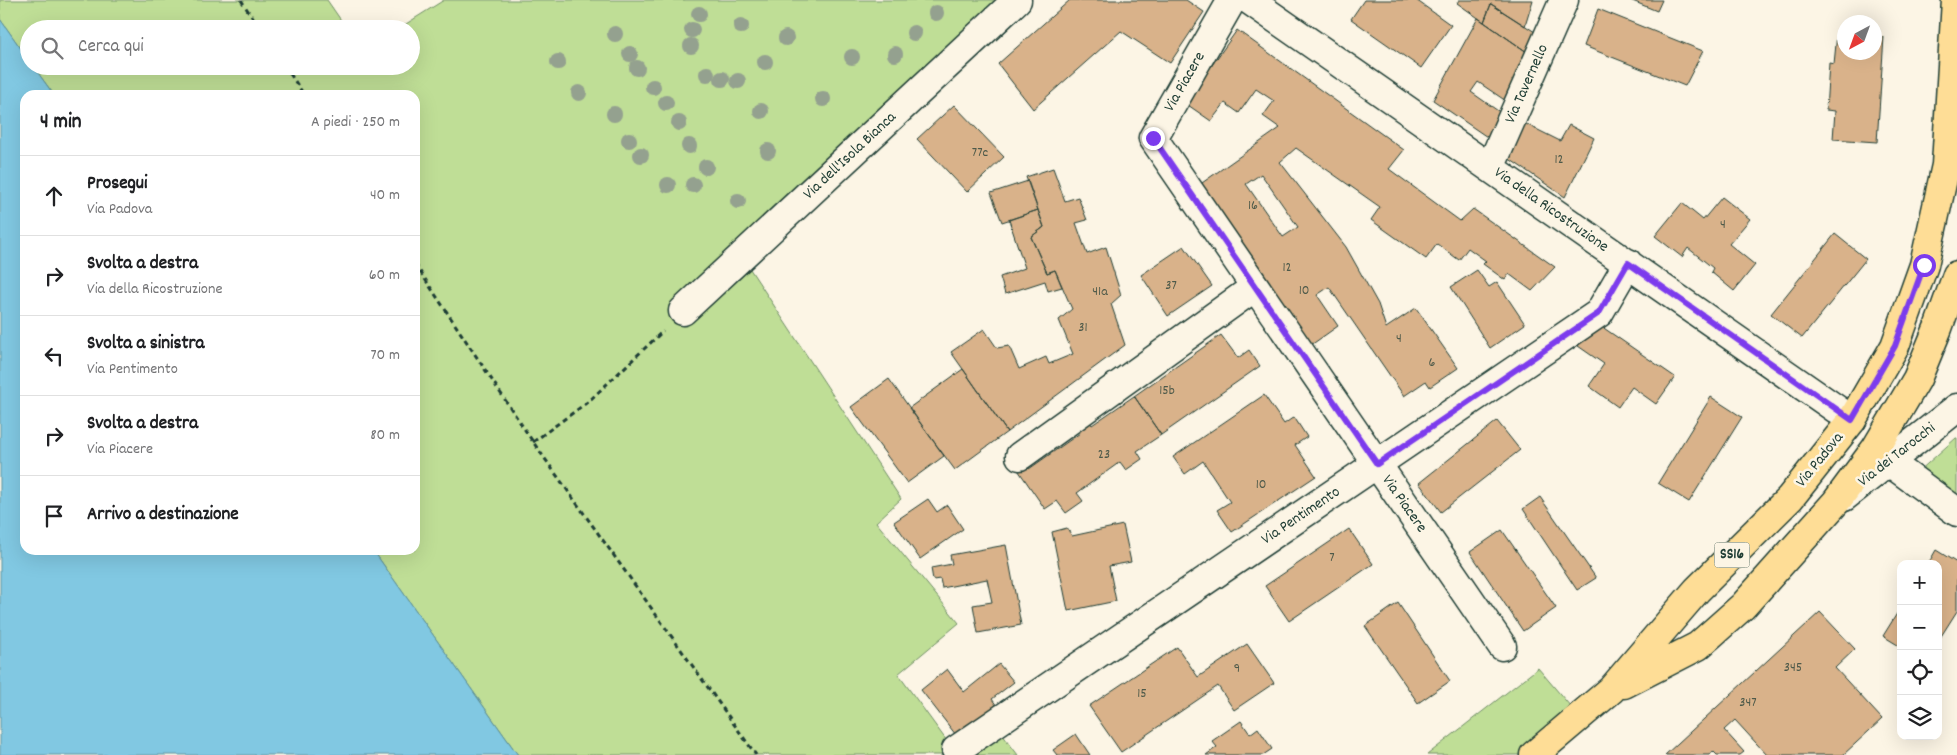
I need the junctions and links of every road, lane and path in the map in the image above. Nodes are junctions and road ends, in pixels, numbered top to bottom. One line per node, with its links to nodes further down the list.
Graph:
1 (241, 0): 7 (path)
2 (1017, 0): 16 (street, Via dell'Isola Bianca)
3 (1232, 0): 15 (street, Via Piacere)
4 (1249, 0): 10 (street, Via della Ricostruzione)
5 (1564, 0): 10 (street, Via Tavernello)
6 (1956, 0): 12 (main road, Via Padova / SS16)
7 (254, 20)
8 (291, 75): 9 (path)
9 (301, 90)
10 (1490, 168): 11 (street, Via della Ricostruzione)
11 (1628, 263): 18 (street, Via della Ricostruzione); 22 (street, Via Pentimento)
12 (1924, 265): 14 (main road); 18 (main road, Via Padova / SS16)
13 (420, 272): 19 (path)
14 (1957, 274): 20 (main road, Via Padova)
15 (1255, 287): 21 (street); 22 (street, Via Piacere)
16 (683, 311): 19 (path)
17 (1957, 408): 20 (street, Via dei Tarocchi)
18 (1852, 420): 20 (main road); 25 (main road, Via Padova / SS16)
19 (533, 442): 27 (path)
20 (1883, 455): 23 (street); 25 (main road, Via Padova / SS16)
21 (1020, 456)
22 (1377, 464): 24 (street, Via Piacere); 26 (street, Via Pentimento)
23 (1957, 512)
24 (1502, 646)
25 (1611, 690): 28 (main road, Via Padova / SS16)
26 (956, 750)
27 (756, 755)
28 (1534, 755)

